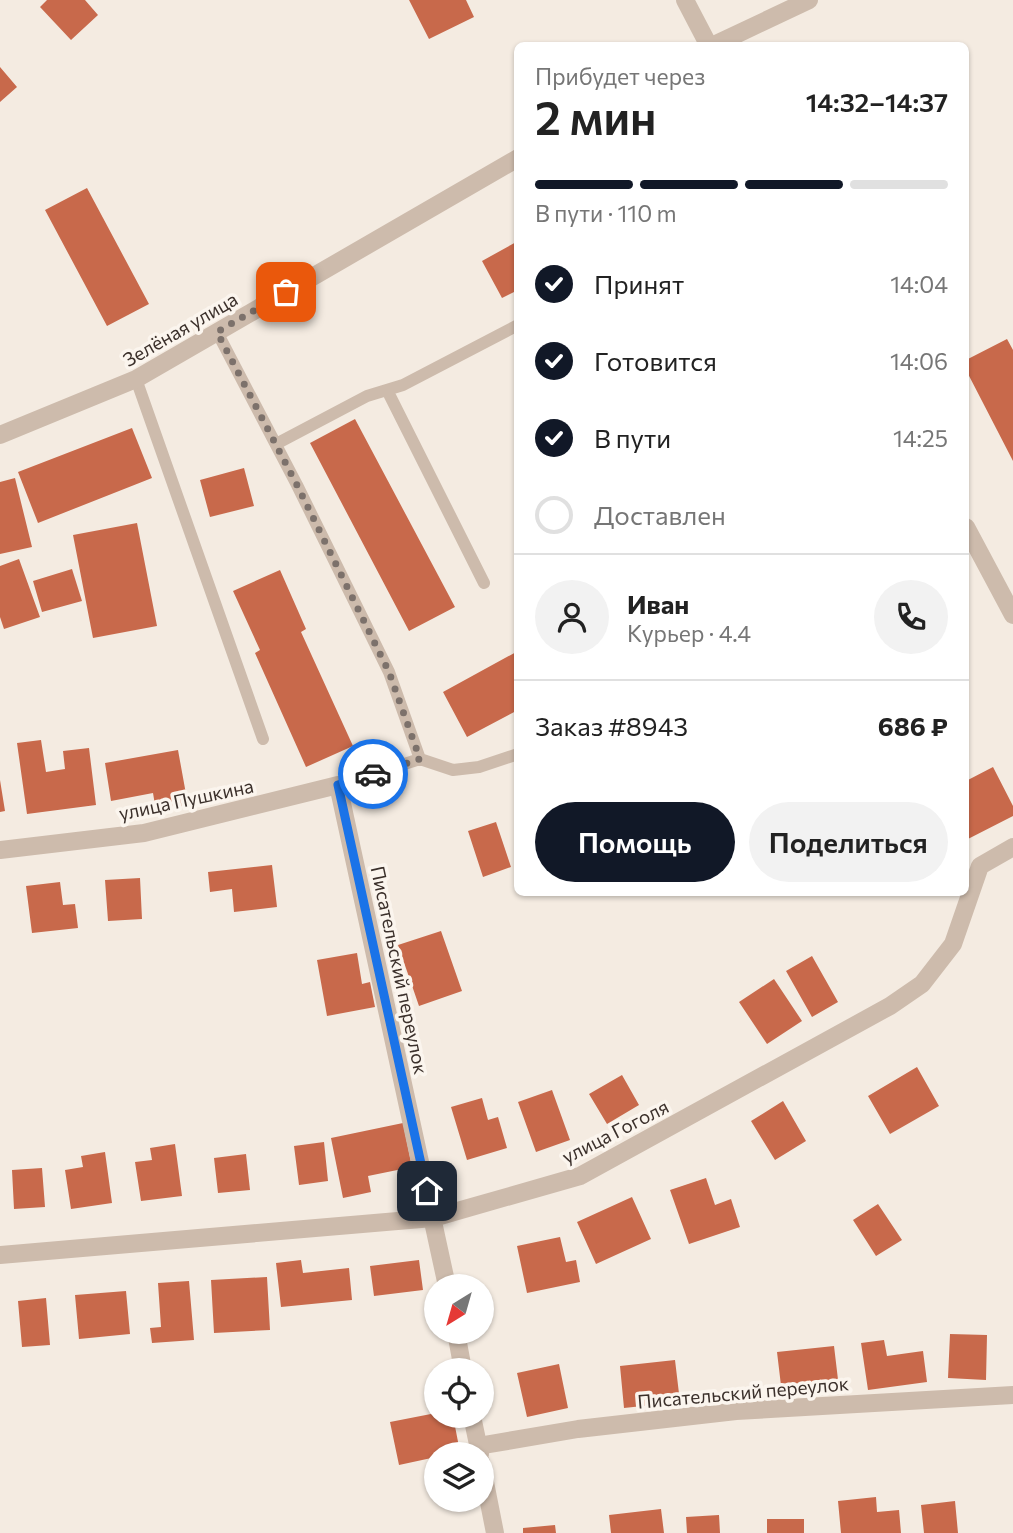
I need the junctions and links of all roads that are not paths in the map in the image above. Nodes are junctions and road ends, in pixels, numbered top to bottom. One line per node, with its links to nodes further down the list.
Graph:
1 (685, 0): 3 (street)
2 (809, 0): 4 (street)
3 (708, 42)
4 (719, 42)
5 (514, 160): 7 (street, Зелёная улица)
6 (514, 327): 9 (lane)
7 (217, 332): 8 (street, Зелёная улица); 11 (lane)
8 (136, 379): 10 (street, Зелёная улица); 15 (lane)
9 (387, 390): 11 (lane); 13 (lane)
10 (0, 435)
11 (276, 444): 17 (lane)
12 (969, 533): 14 (street)
13 (484, 583)
14 (1013, 615)
15 (263, 739)
16 (514, 755): 17 (lane)
17 (420, 759): 18 (lane)
18 (338, 785): 20 (street, улица Пушкина); 21 (street, Писательский переулок)
19 (1013, 847): 21 (street, улица Гоголя)
20 (0, 850)
21 (433, 1217): 22 (street, улица Гоголя); 23 (street, Писательский переулок)
22 (0, 1255)
23 (445, 1274)
24 (1013, 1395): 25 (street, Писательский переулок)
25 (494, 1450)
26 (491, 1512): 27 (street)
27 (495, 1533)

